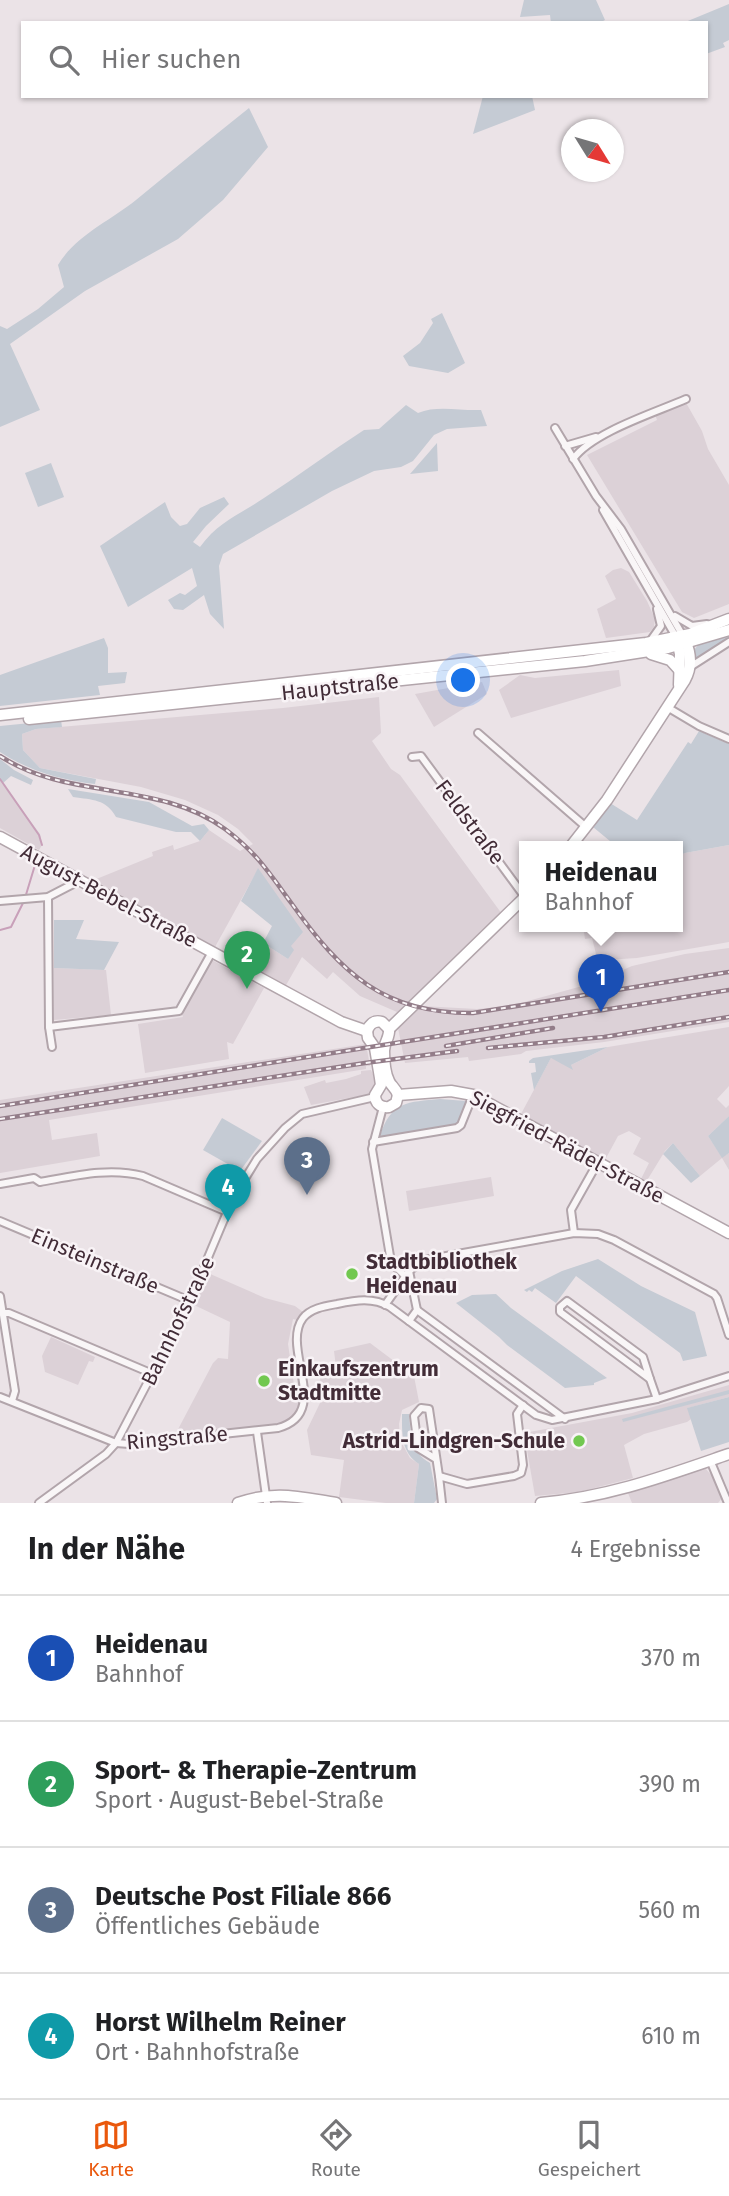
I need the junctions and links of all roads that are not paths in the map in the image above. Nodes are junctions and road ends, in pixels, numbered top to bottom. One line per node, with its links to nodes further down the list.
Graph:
1 (686, 399): 3 (street)
2 (555, 428): 4 (street)
3 (601, 436): 4 (street); 5 (street)
4 (565, 446): 5 (street)
5 (573, 458): 6 (street)
6 (596, 496): 7 (street); 8 (street)
7 (652, 594): 11 (street); 13 (street)
8 (669, 610): 9 (street); 11 (street)
9 (729, 618): 11 (street)
10 (729, 630): 11 (street)
11 (681, 641): 13 (street, Hauptstraße); 14 (street)
12 (729, 642): 14 (street)
13 (645, 648): 14 (street); 16 (street, Hauptstraße); 17 (street, Hauptstraße)
14 (685, 669): 15 (street)
15 (667, 707): 19 (street); 21 (street)
16 (0, 715)
17 (0, 722)
18 (478, 733): 21 (street)
19 (729, 739)
20 (412, 758): 25 (street, Feldstraße)
21 (586, 827): 23 (street)
22 (0, 837): 24 (street, August-Bebel-Straße)
23 (575, 841)
24 (77, 880): 26 (street); 29 (street, August-Bebel-Straße)
25 (519, 890)
26 (48, 897): 27 (street); 30 (street)
27 (0, 901)
28 (519, 902): 31 (street)
29 (212, 952): 30 (street); 32 (street, August-Bebel-Straße)
30 (49, 1027): 34 (street)
31 (389, 1029): 32 (street); 33 (street)
32 (367, 1031): 33 (street)
33 (379, 1043): 35 (street)
34 (52, 1047)
35 (385, 1085): 36 (street); 38 (street)
36 (398, 1095): 37 (street, Siegfried-Rädel-Straße); 39 (street)
37 (473, 1095): 40 (street); 41 (street, Siegfried-Rädel-Straße)
38 (375, 1097): 39 (street); 43 (street, Bahnhofstraße)
39 (383, 1107): 40 (street)
40 (373, 1142): 47 (street)
41 (598, 1162): 45 (street); 46 (street, Siegfried-Rädel-Straße)
42 (0, 1184): 43 (street)
43 (227, 1212): 49 (street, Bahnhofstraße)
44 (0, 1220): 49 (street, Einsteinstraße)
45 (574, 1233): 47 (street); 54 (street)
46 (729, 1233)
47 (407, 1274): 50 (street); 51 (street)
48 (0, 1296): 52 (street)
49 (190, 1301): 55 (street, Bahnhofstraße)
50 (385, 1304): 53 (street); 63 (street)
51 (417, 1310): 53 (street); 62 (street)
52 (3, 1313): 55 (street); 60 (street)
53 (409, 1321): 61 (street)
54 (729, 1335)
55 (153, 1374): 64 (street, Bahnhofstraße)
56 (729, 1376): 59 (street)
57 (650, 1379): 57 (street); 59 (street)
58 (0, 1397): 60 (street, Ringstraße)
59 (657, 1399): 62 (street)
60 (12, 1401): 64 (street, Ringstraße)
61 (523, 1405): 62 (street); 68 (street)
62 (565, 1419)
63 (257, 1432): 64 (street, Ringstraße); 69 (street, Ringstraße)
64 (117, 1443): 70 (street, Bahnhofstraße)
65 (729, 1454): 67 (street)
66 (436, 1459): 66 (street); 68 (street)
67 (710, 1460): 74 (street); 75 (street)
68 (439, 1476): 73 (street)
69 (267, 1499): 71 (street); 72 (street)
70 (39, 1503)
71 (238, 1503)
72 (336, 1503)
73 (442, 1503)
74 (541, 1503)
75 (729, 1503)

